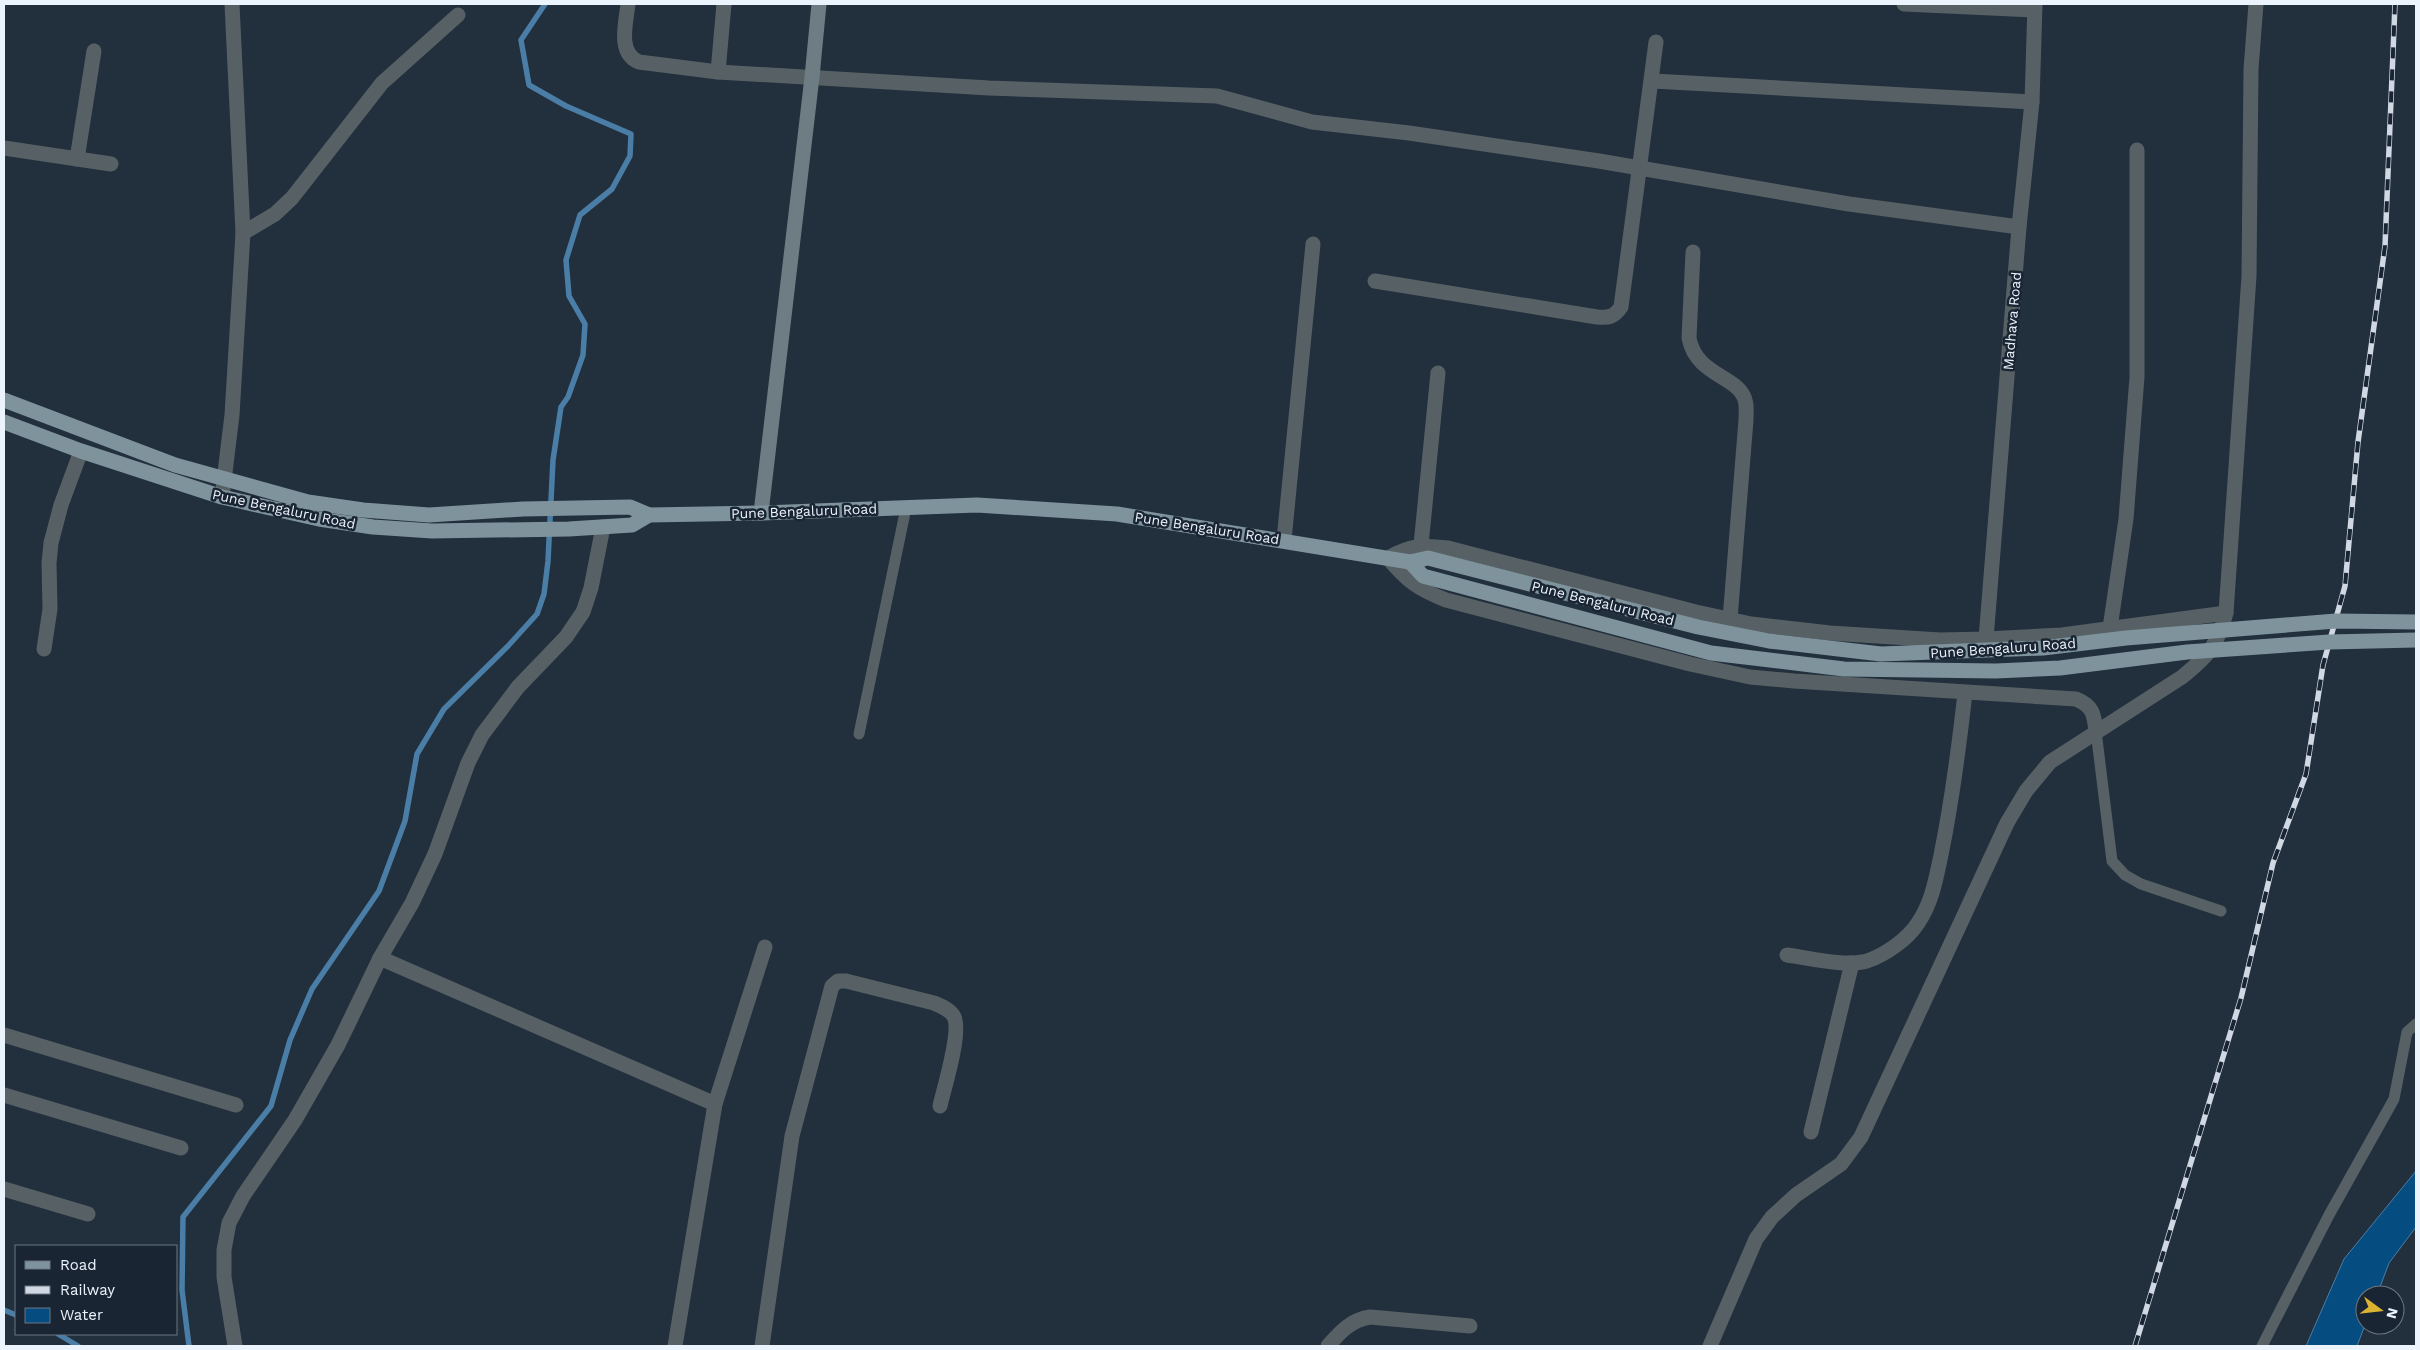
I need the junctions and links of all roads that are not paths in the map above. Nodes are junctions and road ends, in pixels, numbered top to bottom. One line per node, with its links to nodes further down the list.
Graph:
1 (232, 4): 21 (street)
2 (628, 4): 11 (street)
3 (724, 4): 11 (street)
4 (819, 4): 12 (street)
5 (1904, 4): 7 (street)
6 (2256, 4): 39 (street)
7 (2035, 7): 14 (street, Madhava Road)
8 (458, 15): 21 (street)
9 (1656, 42): 13 (street)
10 (94, 51): 17 (street)
11 (718, 72): 12 (street)
12 (812, 77): 19 (street); 32 (street)
13 (1652, 81): 14 (street); 19 (street)
14 (2032, 102): 20 (street, Madhava Road)
15 (4, 148): 17 (street)
16 (2137, 150): 42 (street)
17 (77, 159): 18 (street)
18 (111, 164)
19 (1639, 168): 20 (street); 24 (street)
20 (2019, 227): 43 (street, Madhava Road)
21 (243, 233): 29 (street)
22 (1312, 244): 35 (street)
23 (1693, 252): 40 (street)
24 (1375, 281)
25 (1438, 373): 36 (street)
26 (4, 400): 29 (main road)
27 (4, 422): 28 (main road, Pune Bengaluru Road)
28 (81, 451): 30 (main road, Pune Bengaluru Road); 45 (street)
29 (224, 481): 30 (street); 33 (main road)
30 (222, 497): 34 (main road, Pune Bengaluru Road)
31 (906, 508): 32 (main road, Pune Bengaluru Road); 35 (main road, Pune Bengaluru Road); 48 (lane)
32 (761, 513): 33 (main road, Pune Bengaluru Road)
33 (649, 515): 34 (main road, Pune Bengaluru Road)
34 (603, 527): 52 (street)
35 (1284, 540): 37 (main road, Pune Bengaluru Road)
36 (1421, 546): 37 (street); 40 (street)
37 (1388, 558): 38 (main road, Pune Bengaluru Road); 46 (street)
38 (1410, 562): 41 (main road, Pune Bengaluru Road, bridge); 44 (main road, bridge)
39 (2226, 613): 42 (street); 47 (street)
40 (1730, 619): 43 (street)
41 (2416, 622)
42 (2110, 628): 43 (street)
43 (1986, 639)
44 (2416, 640)
45 (44, 649)
46 (1965, 693): 47 (street); 53 (street)
47 (2096, 731): 49 (lane); 69 (street)
48 (859, 734)
49 (2221, 911)
50 (765, 948): 57 (street)
51 (1787, 955): 53 (street)
52 (380, 958): 57 (street); 65 (street)
53 (1852, 963): 60 (street)
54 (2416, 1024): 70 (lane)
55 (4, 1035): 58 (street)
56 (4, 1095): 61 (street)
57 (715, 1104): 66 (street)
58 (236, 1105)
59 (940, 1106): 67 (street)
60 (1811, 1132)
61 (182, 1148)
62 (4, 1189): 63 (street)
63 (88, 1214)
64 (1470, 1326): 68 (street)
65 (234, 1346)
66 (675, 1346)
67 (762, 1346)
68 (1328, 1346)
69 (1710, 1346)
70 (2262, 1346)

